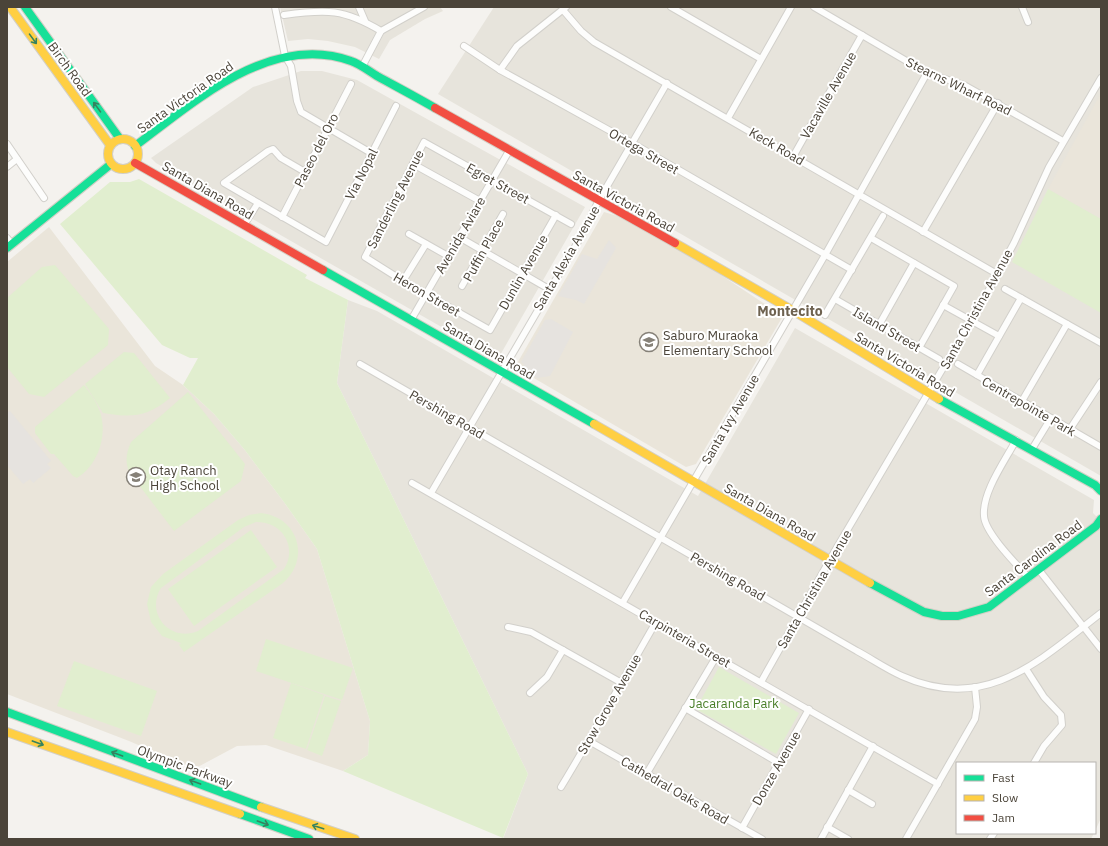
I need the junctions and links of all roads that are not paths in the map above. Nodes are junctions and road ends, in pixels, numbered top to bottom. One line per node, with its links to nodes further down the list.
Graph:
1 (10, 7): 21 (street, Birch Road, one-way to 21)
2 (25, 7): 19 (street, Birch Road)
3 (275, 7): 18 (street)
4 (359, 7): 13 (street)
5 (424, 7): 15 (street)
6 (671, 7): 20 (street)
7 (792, 7): 20 (street)
8 (814, 7): 16 (street, Stearns Wharf Road)
9 (1022, 7): 14 (street)
10 (564, 8): 23 (street); 26 (street, Keck Road)
11 (317, 9): 12 (street); 13 (street)
12 (284, 15)
13 (364, 21): 15 (street)
14 (1028, 22)
15 (381, 31): 22 (street)
16 (862, 35): 24 (street, Stearns Wharf Road); 41 (street, Vacaville Avenue)
17 (464, 46): 23 (street, Ortega Street)
18 (285, 56): 22 (street, Santa Victoria Road); 31 (street); 38 (street, Santa Victoria Road)
19 (62, 58): 21 (street); 32 (street, Birch Road, one-way to 19)
20 (761, 59): 30 (street)
21 (52, 66): 37 (street, Birch Road)
22 (362, 67): 39 (street, Santa Victoria Road)
23 (500, 70): 36 (street, Ortega Street)
24 (927, 73): 28 (street, Stearns Wharf Road); 49 (street, Santa Ivy Avenue)
25 (1101, 78): 33 (street, Santa Christina Avenue)
26 (667, 83): 30 (street, Keck Road); 36 (street, Santa Alexia Avenue)
27 (351, 84): 31 (street, Paseo del Oro)
28 (998, 103): 33 (street, Stearns Wharf Road); 60 (street)
29 (396, 106): 40 (street, Via Nopal)
30 (728, 118): 41 (street, Keck Road)
31 (329, 127): 40 (street); 47 (street, Paseo del Oro)
32 (120, 139): 37 (street); 38 (street)
33 (1063, 141): 73 (street, Santa Christina Avenue)
34 (424, 142): 45 (street, Sanderling Avenue); 48 (street, Egret Street)
35 (7, 144): 42 (street)
36 (632, 144): 51 (street, Santa Alexia Avenue); 67 (street, Ortega Street)
37 (110, 145): 44 (street)
38 (136, 146): 43 (street)
39 (509, 151): 48 (street, Avenida Aviare); 51 (street, Santa Victoria Road)
40 (371, 153): 57 (street, Via Nopal)
41 (794, 155): 49 (street, Keck Road)
42 (17, 159): 46 (street); 50 (street)
43 (135, 163): 44 (street); 59 (street, Santa Diana Road)
44 (111, 164): 64 (street)
45 (413, 164): 52 (street); 69 (street, Sanderling Avenue)
46 (7, 167)
47 (305, 172): 53 (street); 57 (street, Paseo del Oro)
48 (493, 180): 52 (street, Avenida Aviare); 55 (street, Egret Street)
49 (859, 193): 60 (street, Keck Road); 67 (street, Santa Ivy Avenue)
50 (44, 198)
51 (599, 200): 76 (street, Santa Alexia Avenue); 82 (street, Santa Victoria Road)
52 (480, 201): 62 (street, Avenida Aviare)
53 (258, 203): 57 (street); 59 (street)
54 (503, 214): 66 (street, Puffin Place)
55 (556, 215): 58 (street, Egret Street); 72 (street, Dunlin Avenue)
56 (883, 216): 63 (street)
57 (282, 217)
58 (571, 224)
59 (244, 225): 84 (street, Santa Diana Road)
60 (923, 232): 73 (street, Keck Road)
61 (409, 234): 65 (street)
62 (459, 237): 66 (street); 68 (street, Avenida Aviare)
63 (870, 238): 70 (street); 71 (street)
64 (9, 243)
65 (426, 244): 68 (street); 74 (street)
66 (482, 250): 72 (street); 75 (street, Puffin Place)
67 (825, 255): 71 (street, Ortega Street); 82 (street, Santa Ivy Avenue)
68 (448, 256): 78 (street, Avenida Aviare)
69 (365, 257): 74 (street, Heron Street)
70 (914, 263): 81 (street); 87 (street)
71 (852, 270): 80 (street)
72 (522, 273): 76 (street); 88 (street, Dunlin Avenue)
73 (997, 274): 85 (street, Santa Christina Avenue)
74 (403, 281): 78 (street, Heron Street)
75 (462, 286)
76 (549, 289): 95 (street, Santa Alexia Avenue)
77 (1005, 289): 79 (street)
78 (426, 294): 84 (street, Avenida Aviare); 88 (street, Heron Street)
79 (1021, 298): 86 (street); 89 (street)
80 (835, 299): 83 (street); 87 (street, Island Street)
81 (943, 305): 85 (street); 91 (street)
82 (792, 310): 98 (street, Santa Victoria Road); 106 (street, Santa Ivy Avenue)
83 (825, 315)
84 (411, 320): 95 (street, Santa Diana Road)
85 (971, 322): 89 (street); 98 (street, Santa Christina Avenue)
86 (1067, 324): 90 (street); 99 (street)
87 (879, 325): 91 (street, Island Street)
88 (490, 330)
89 (999, 336): 96 (street)
90 (1101, 343)
91 (919, 348): 92 (street, Island Street)
92 (939, 359)
93 (360, 364): 101 (street, Pershing Road)
94 (958, 364): 96 (street, Centrepointe Park)
95 (501, 371): 101 (street); 106 (street, Santa Diana Road)
96 (977, 375): 99 (street, Centrepointe Park)
97 (1101, 382): 102 (street)
98 (929, 393): 103 (street, Santa Victoria Road); 114 (street, Santa Christina Avenue)
99 (1022, 401): 100 (street, Centrepointe Park)
100 (1051, 418): 102 (street, Centrepointe Park); 105 (street)
101 (469, 427): 110 (street); 113 (street, Pershing Road)
102 (1070, 429): 104 (street, Centrepointe Park)
103 (1016, 440): 105 (street, Santa Victoria Road); 116 (street)
104 (1101, 447)
105 (1032, 449): 108 (street, Santa Victoria Road)
106 (693, 482): 113 (street, Santa Ivy Avenue); 114 (street, Santa Diana Road)
107 (412, 483): 110 (street, Carpinteria Street)
108 (1098, 485): 109 (street, Santa Victoria Road)
109 (1101, 491)
110 (431, 493): 117 (street, Carpinteria Street)
111 (1101, 519): 112 (street, Santa Carolina Road)
112 (1098, 525): 115 (street, Santa Carolina Road)
113 (661, 538): 117 (street, Santa Ivy Avenue); 119 (street, Pershing Road)
114 (830, 561): 116 (street, Santa Carolina Road); 119 (street, Santa Christina Avenue)
115 (1039, 570): 116 (street, Santa Carolina Road); 122 (street)
116 (1029, 578)
117 (623, 602): 120 (street, Carpinteria Street)
118 (1101, 613): 122 (street, Pershing Road)
119 (799, 617): 128 (street, Santa Christina Avenue); 129 (street, Pershing Road)
120 (656, 622): 125 (street, Carpinteria Street); 127 (street, Stow Grove Avenue)
121 (508, 627): 124 (street)
122 (1083, 627): 123 (street); 126 (street, Pershing Road)
123 (1101, 649)
124 (564, 650): 127 (street); 130 (street)
125 (716, 657): 128 (street, Carpinteria Street); 131 (street)
126 (1026, 669): 129 (street, Pershing Road); 137 (street)
127 (620, 682): 135 (street, Stow Grove Avenue)
128 (761, 682): 132 (street, Carpinteria Street)
129 (975, 687): 142 (street)
130 (530, 693)
131 (685, 708): 138 (street); 140 (street)
132 (809, 709): 136 (street, Carpinteria Street); 138 (street, Donze Avenue)
133 (7, 712): 139 (street, Olympic Parkway, one-way to 133)
134 (7, 732): 141 (street, one-way to 141)
135 (589, 741): 140 (street, Cathedral Oaks Road); 143 (street, Stow Grove Avenue)
136 (872, 746): 142 (street, Carpinteria Street); 144 (street)
137 (1035, 762)
138 (779, 763): 147 (street, Donze Avenue)
139 (154, 767): 141 (street); 149 (street, Olympic Parkway, one-way to 139)
140 (647, 773): 147 (street, Cathedral Oaks Road)
141 (150, 783): 148 (street, one-way to 148)
142 (938, 784): 153 (street)
143 (561, 787)
144 (848, 790): 145 (street); 146 (street)
145 (872, 804)
146 (827, 827): 151 (street); 152 (street)
147 (742, 828): 150 (street, Cathedral Oaks Road)
148 (309, 839)
149 (355, 839)
150 (762, 839)
151 (821, 839)
152 (848, 839)
153 (906, 839)

